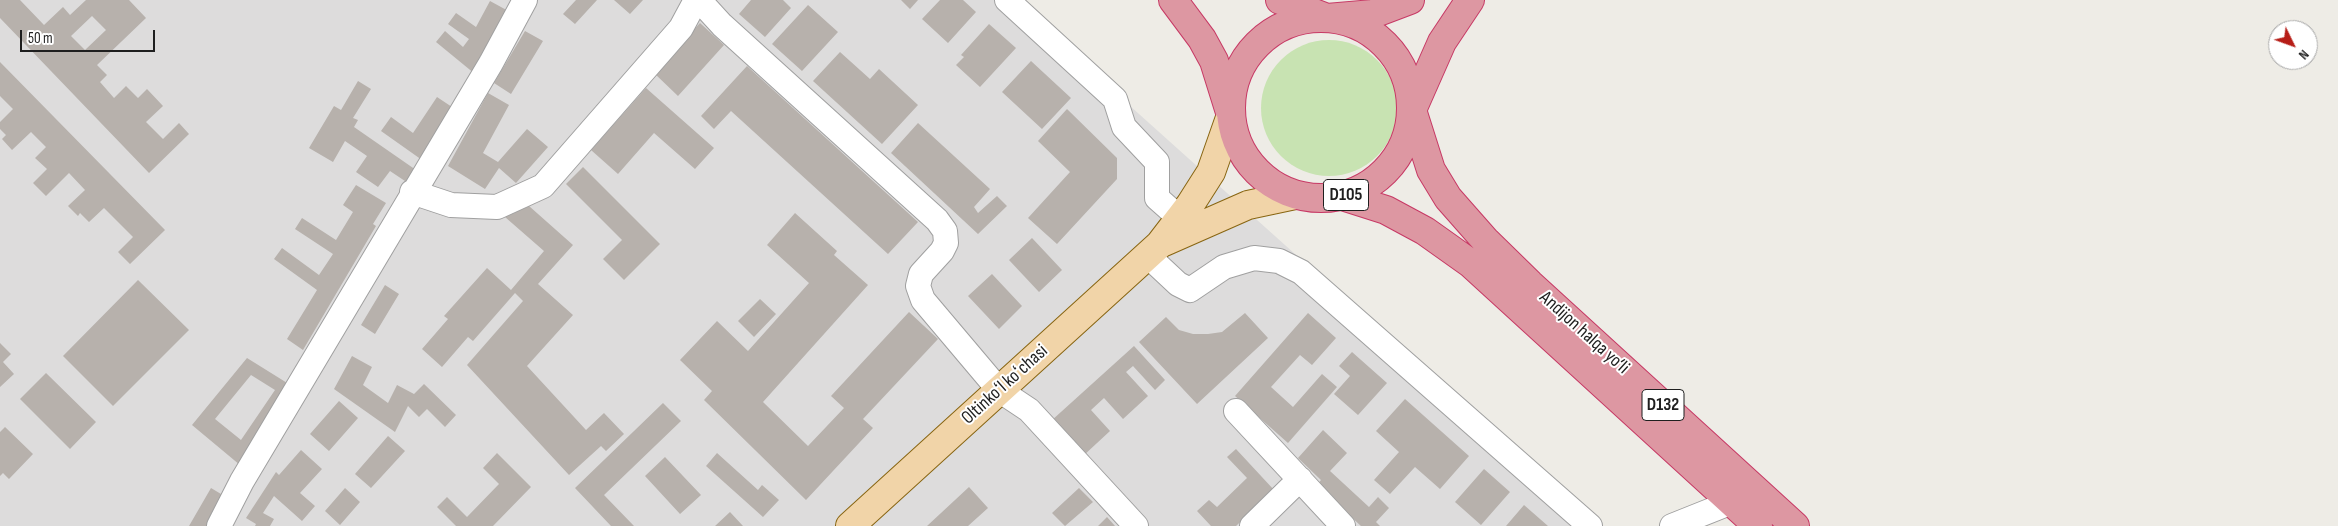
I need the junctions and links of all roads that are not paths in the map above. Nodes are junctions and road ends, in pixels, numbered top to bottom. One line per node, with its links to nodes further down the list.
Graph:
1 (525, 0): 11 (street)
2 (697, 0): 11 (street); 16 (street)
3 (1007, 0): 14 (street)
4 (1173, 0): 10 (highway, D105)
5 (1280, 0): 8 (highway, D105)
6 (1410, 0): 8 (highway, D105)
7 (1470, 0): 9 (highway, D105)
8 (1328, 18): 9 (highway, D105); 10 (highway, D105)
9 (1412, 110): 13 (highway, D105); 28 (highway, Andijon halqa yo‘li / D132)
10 (1231, 115): 12 (highway, D105); 14 (main road, Oltinkoʻl koʻchasi)
11 (412, 192): 20 (street)
12 (1295, 195): 13 (highway, D105); 14 (main road)
13 (1342, 196): 19 (highway, Andijon halqa yo‘li / D132)
14 (1186, 224): 15 (main road, Oltinkoʻl koʻchasi)
15 (1153, 249): 16 (main road, Oltinkoʻl koʻchasi); 25 (street)
16 (999, 390): 21 (main road, Oltinkoʻl koʻchasi); 22 (street)
17 (1236, 410): 18 (street)
18 (1300, 479): 23 (street); 24 (street)
19 (1732, 502): 26 (street); 27 (highway, Andijon halqa yo‘li / D132)
20 (219, 526)
21 (850, 526)
22 (1136, 526)
23 (1252, 526)
24 (1343, 526)
25 (1590, 526)
26 (1672, 526)
27 (1758, 526)
28 (1795, 526)

